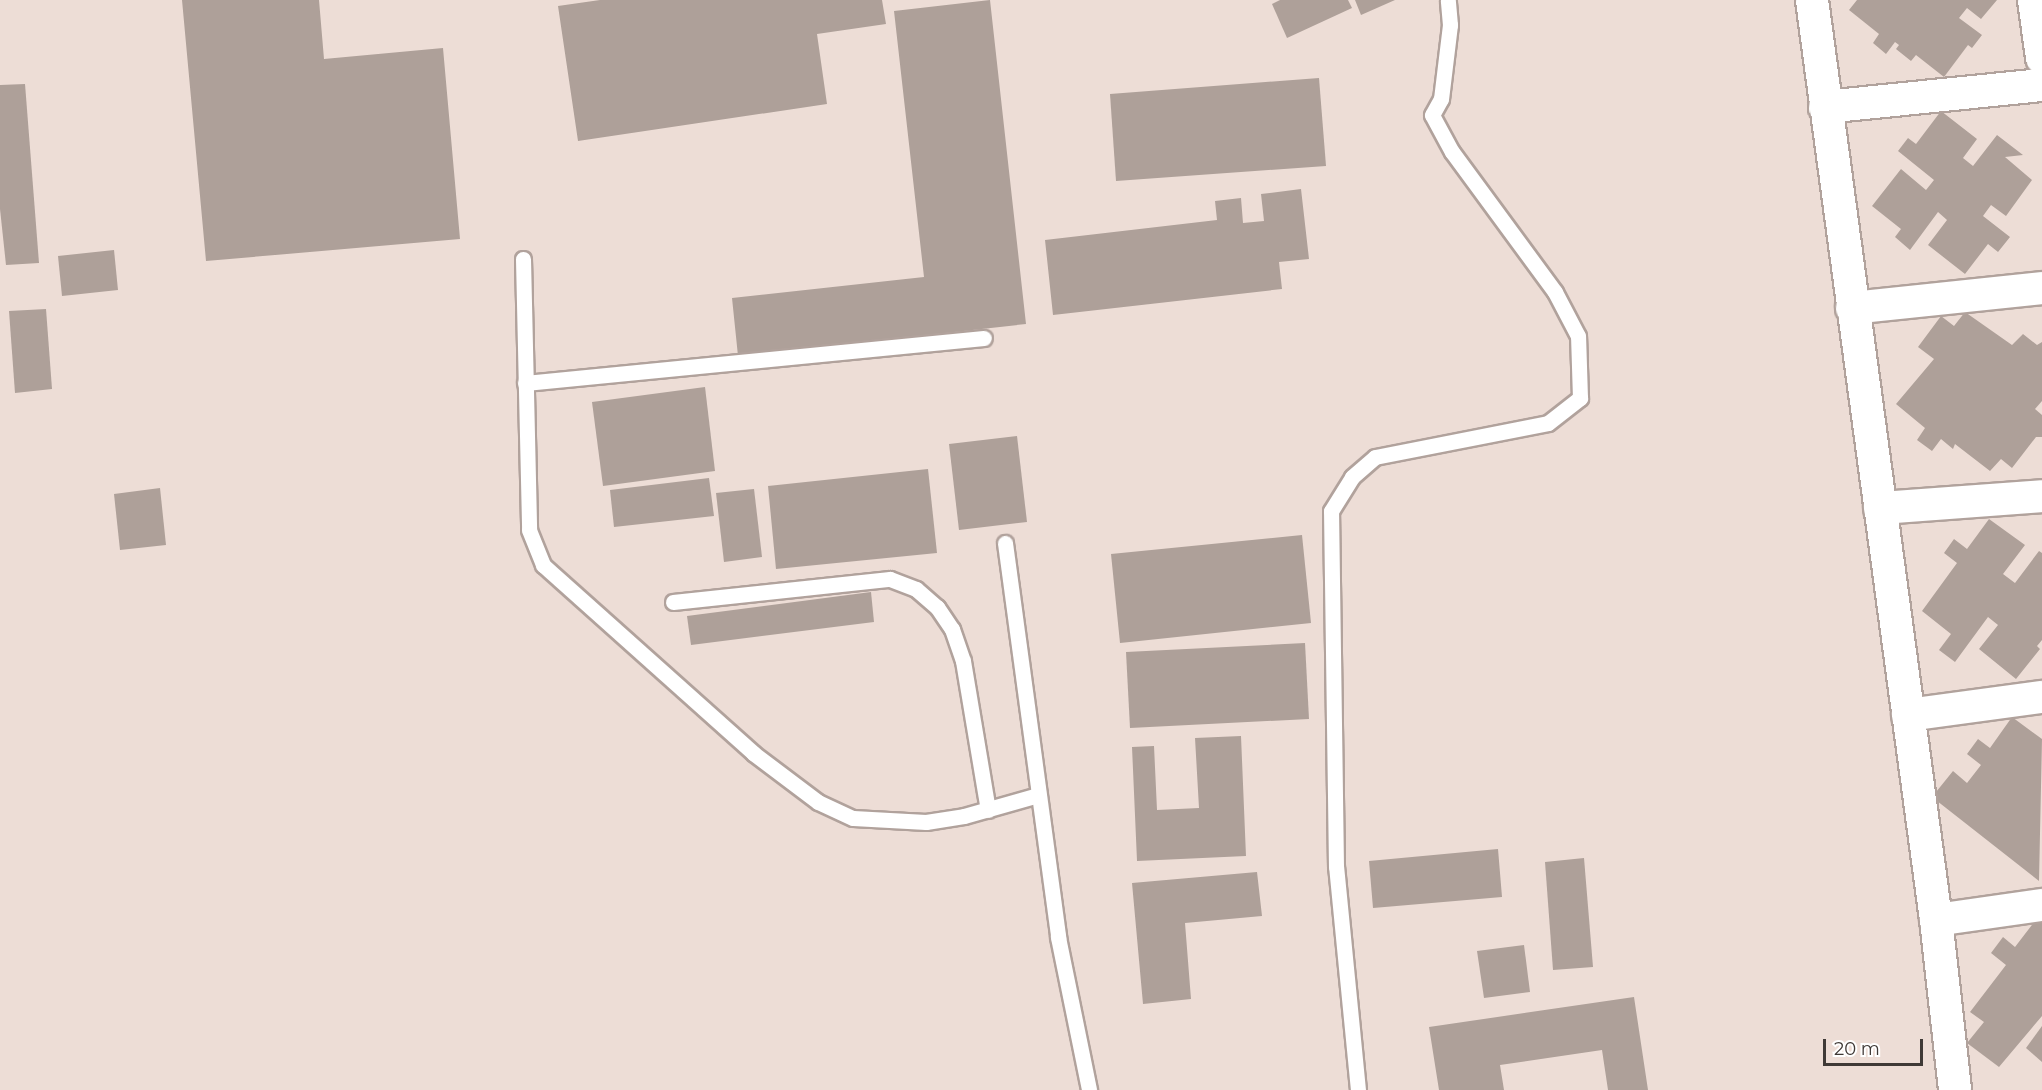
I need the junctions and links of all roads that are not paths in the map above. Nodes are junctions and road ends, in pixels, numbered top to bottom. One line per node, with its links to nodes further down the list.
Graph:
1 (1448, 0): 23 (lane)
2 (1812, 0): 6 (street)
3 (2034, 0): 4 (street)
4 (2042, 58)
5 (2042, 85): 6 (street)
6 (1825, 107): 9 (street)
7 (523, 258): 11 (lane)
8 (2042, 288): 9 (street)
9 (1852, 308): 13 (street)
10 (984, 338): 11 (lane)
11 (525, 384): 19 (lane)
12 (2042, 496): 13 (street)
13 (1880, 508): 17 (street)
14 (1005, 543): 18 (lane)
15 (673, 602): 19 (lane)
16 (2042, 697): 17 (street)
17 (1908, 715): 21 (street)
18 (1038, 795): 19 (lane); 22 (lane)
19 (988, 810)
20 (2042, 905): 21 (street)
21 (1936, 920): 24 (street)
22 (1089, 1090)
23 (1358, 1090)
24 (1955, 1090)

